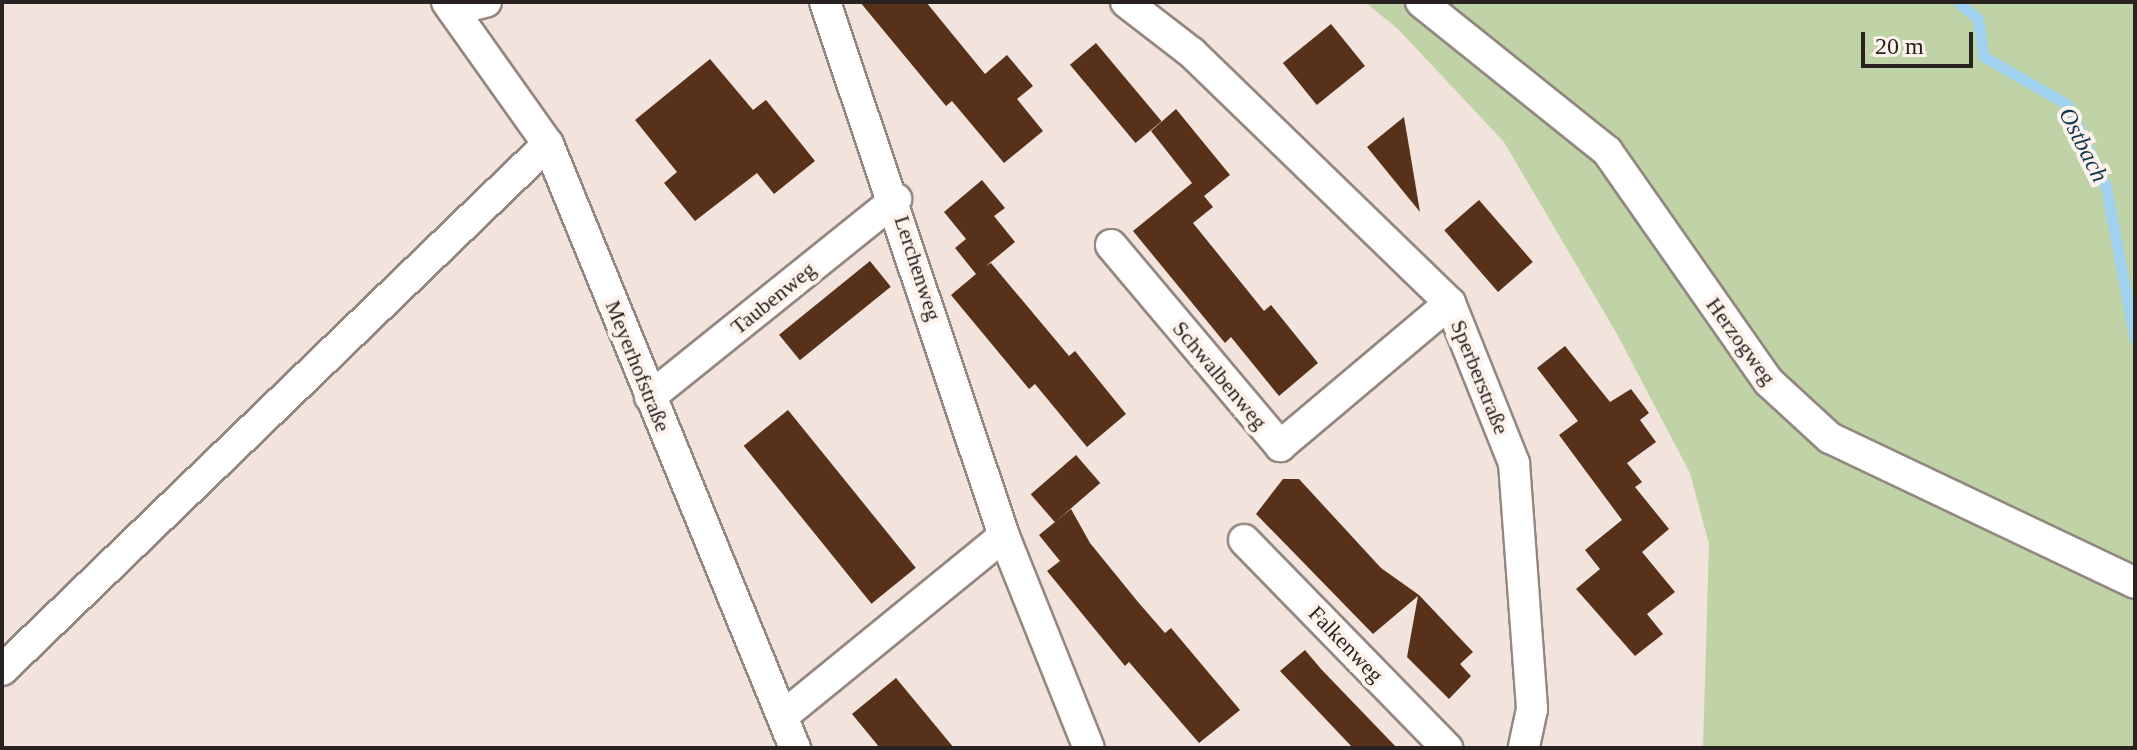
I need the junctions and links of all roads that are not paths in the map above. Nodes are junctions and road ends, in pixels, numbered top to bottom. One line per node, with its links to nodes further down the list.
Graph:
1 (486, 2): 5 (street)
2 (825, 2): 7 (street, Lerchenweg)
3 (1126, 2): 9 (street, Sperberstraße)
4 (1421, 2): 13 (street, Herzogweg)
5 (450, 6): 6 (street, Meyerhofstraße)
6 (548, 144): 10 (street, Meyerhofstraße); 14 (street)
7 (896, 199): 10 (street, Taubenweg); 11 (street, Lerchenweg)
8 (1111, 245): 9 (street, Schwalbenweg)
9 (1450, 303): 19 (street, Sperberstraße)
10 (650, 397): 15 (street, Meyerhofstraße)
11 (1004, 536): 15 (street); 17 (street, Lerchenweg)
12 (1244, 540): 18 (street, Falkenweg)
13 (2135, 583)
14 (2, 670)
15 (783, 716): 16 (street, Meyerhofstraße)
16 (795, 748)
17 (1089, 748)
18 (1447, 748)
19 (1524, 748)

